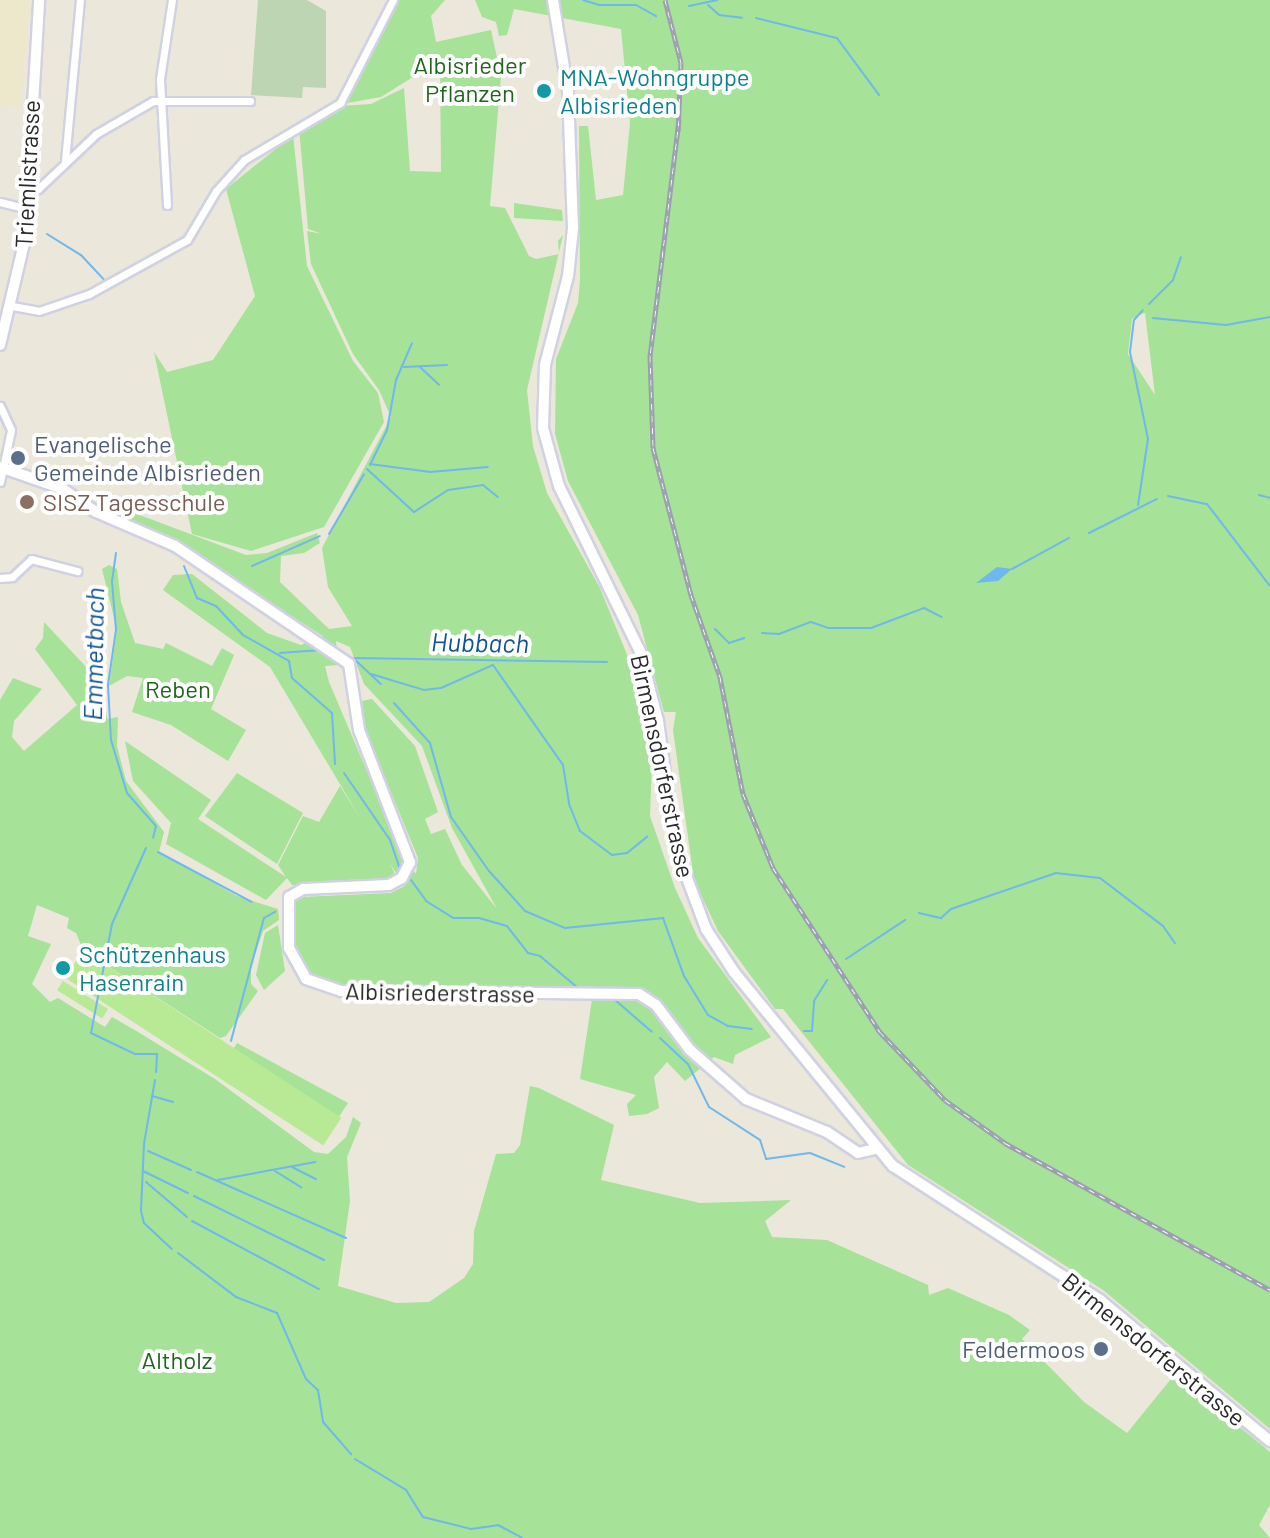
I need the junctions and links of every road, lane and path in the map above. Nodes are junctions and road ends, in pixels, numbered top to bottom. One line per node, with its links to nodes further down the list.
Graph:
1 (39, 0): 9 (main road, Triemlistrasse)
2 (80, 0): 8 (street)
3 (172, 0): 6 (street)
4 (393, 0): 13 (street)
5 (553, 0): 20 (main road, Birmensdorferstrasse)
6 (161, 98): 7 (street); 8 (street); 11 (street)
7 (250, 101)
8 (65, 161): 9 (street)
9 (28, 191): 12 (main road, Triemlistrasse)
10 (0, 202): 12 (street)
11 (167, 205)
12 (28, 209): 13 (main road, Triemlistrasse)
13 (12, 306): 14 (main road, Triemlistrasse)
14 (0, 345)
15 (0, 406): 16 (street)
16 (1, 467): 17 (street); 20 (main road, Albisriederstrasse)
17 (0, 482)
18 (77, 571): 19 (street)
19 (0, 578)
20 (876, 1149): 21 (main road, Birmensdorferstrasse)
21 (1270, 1441)

